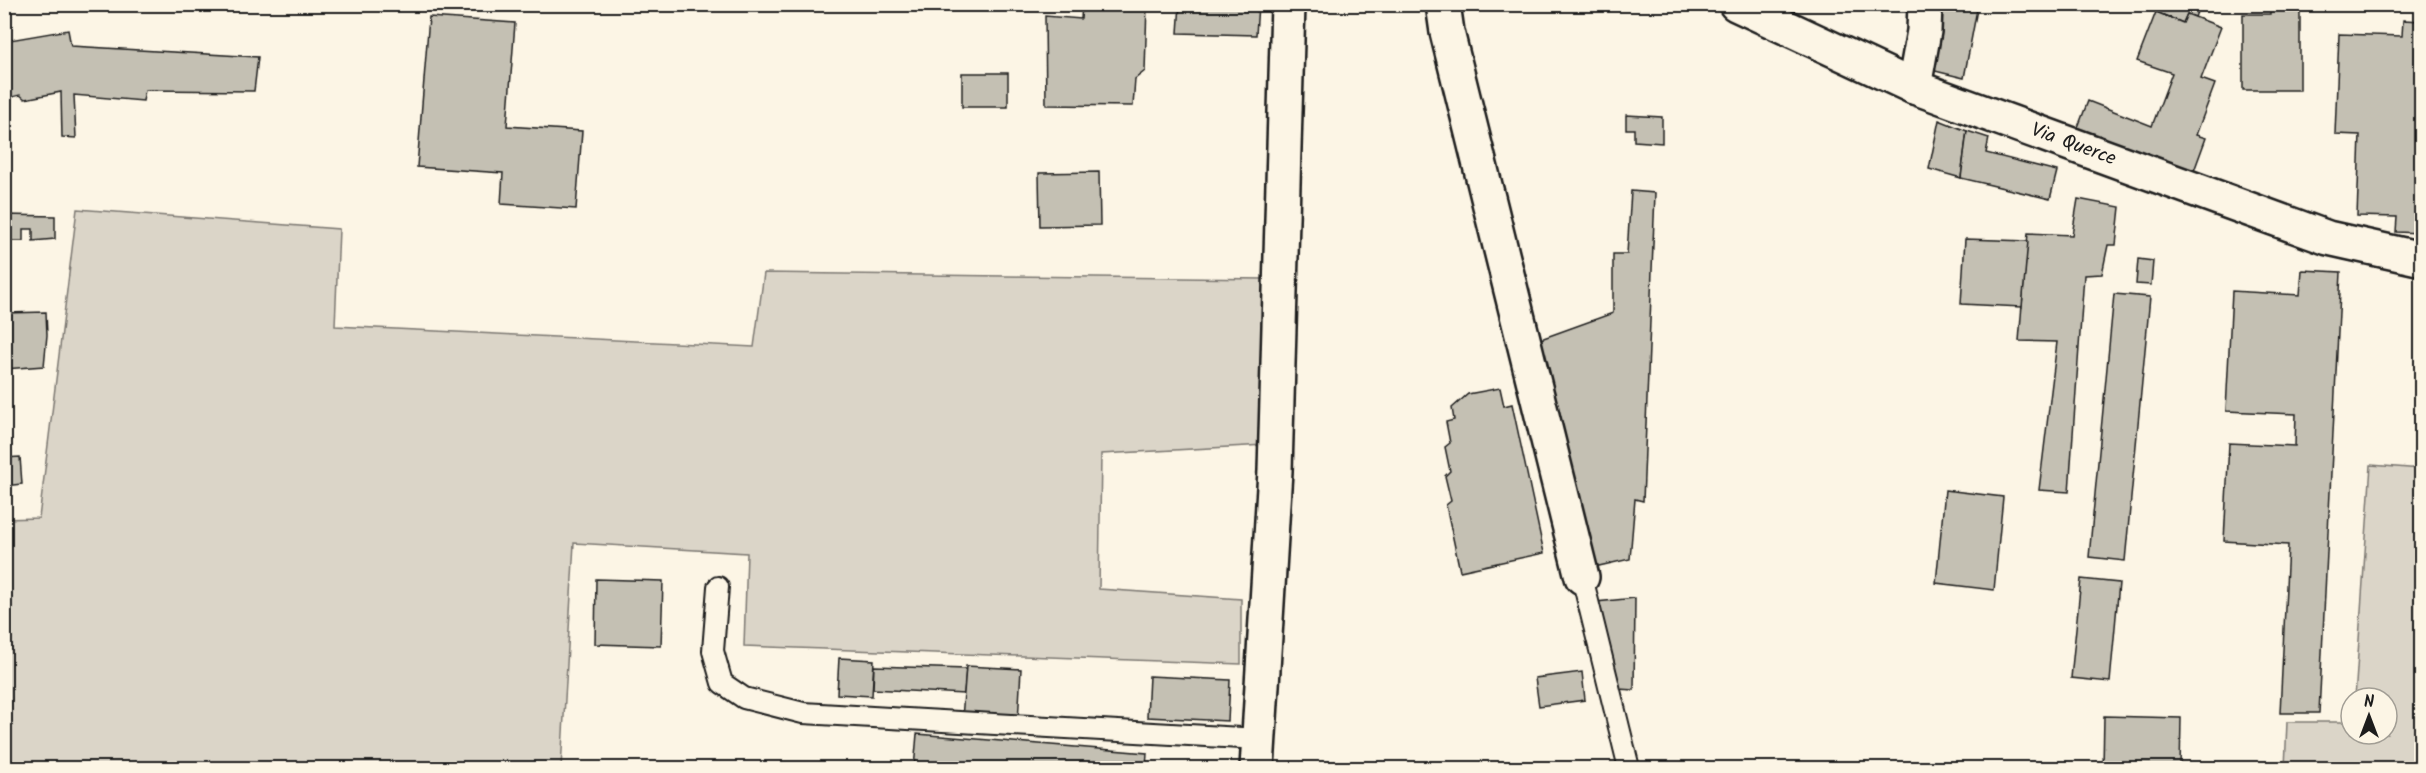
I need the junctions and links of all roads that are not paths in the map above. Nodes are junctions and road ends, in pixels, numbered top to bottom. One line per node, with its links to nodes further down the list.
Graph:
1 (1288, 4): 9 (street)
2 (1443, 4): 7 (street)
3 (1736, 4): 5 (street, Via Querce)
4 (1925, 4): 5 (street)
5 (1914, 87): 6 (street, Via Querce)
6 (2421, 259)
7 (1582, 577): 10 (lane)
8 (718, 587): 9 (lane)
9 (1258, 754)
10 (1629, 768)

